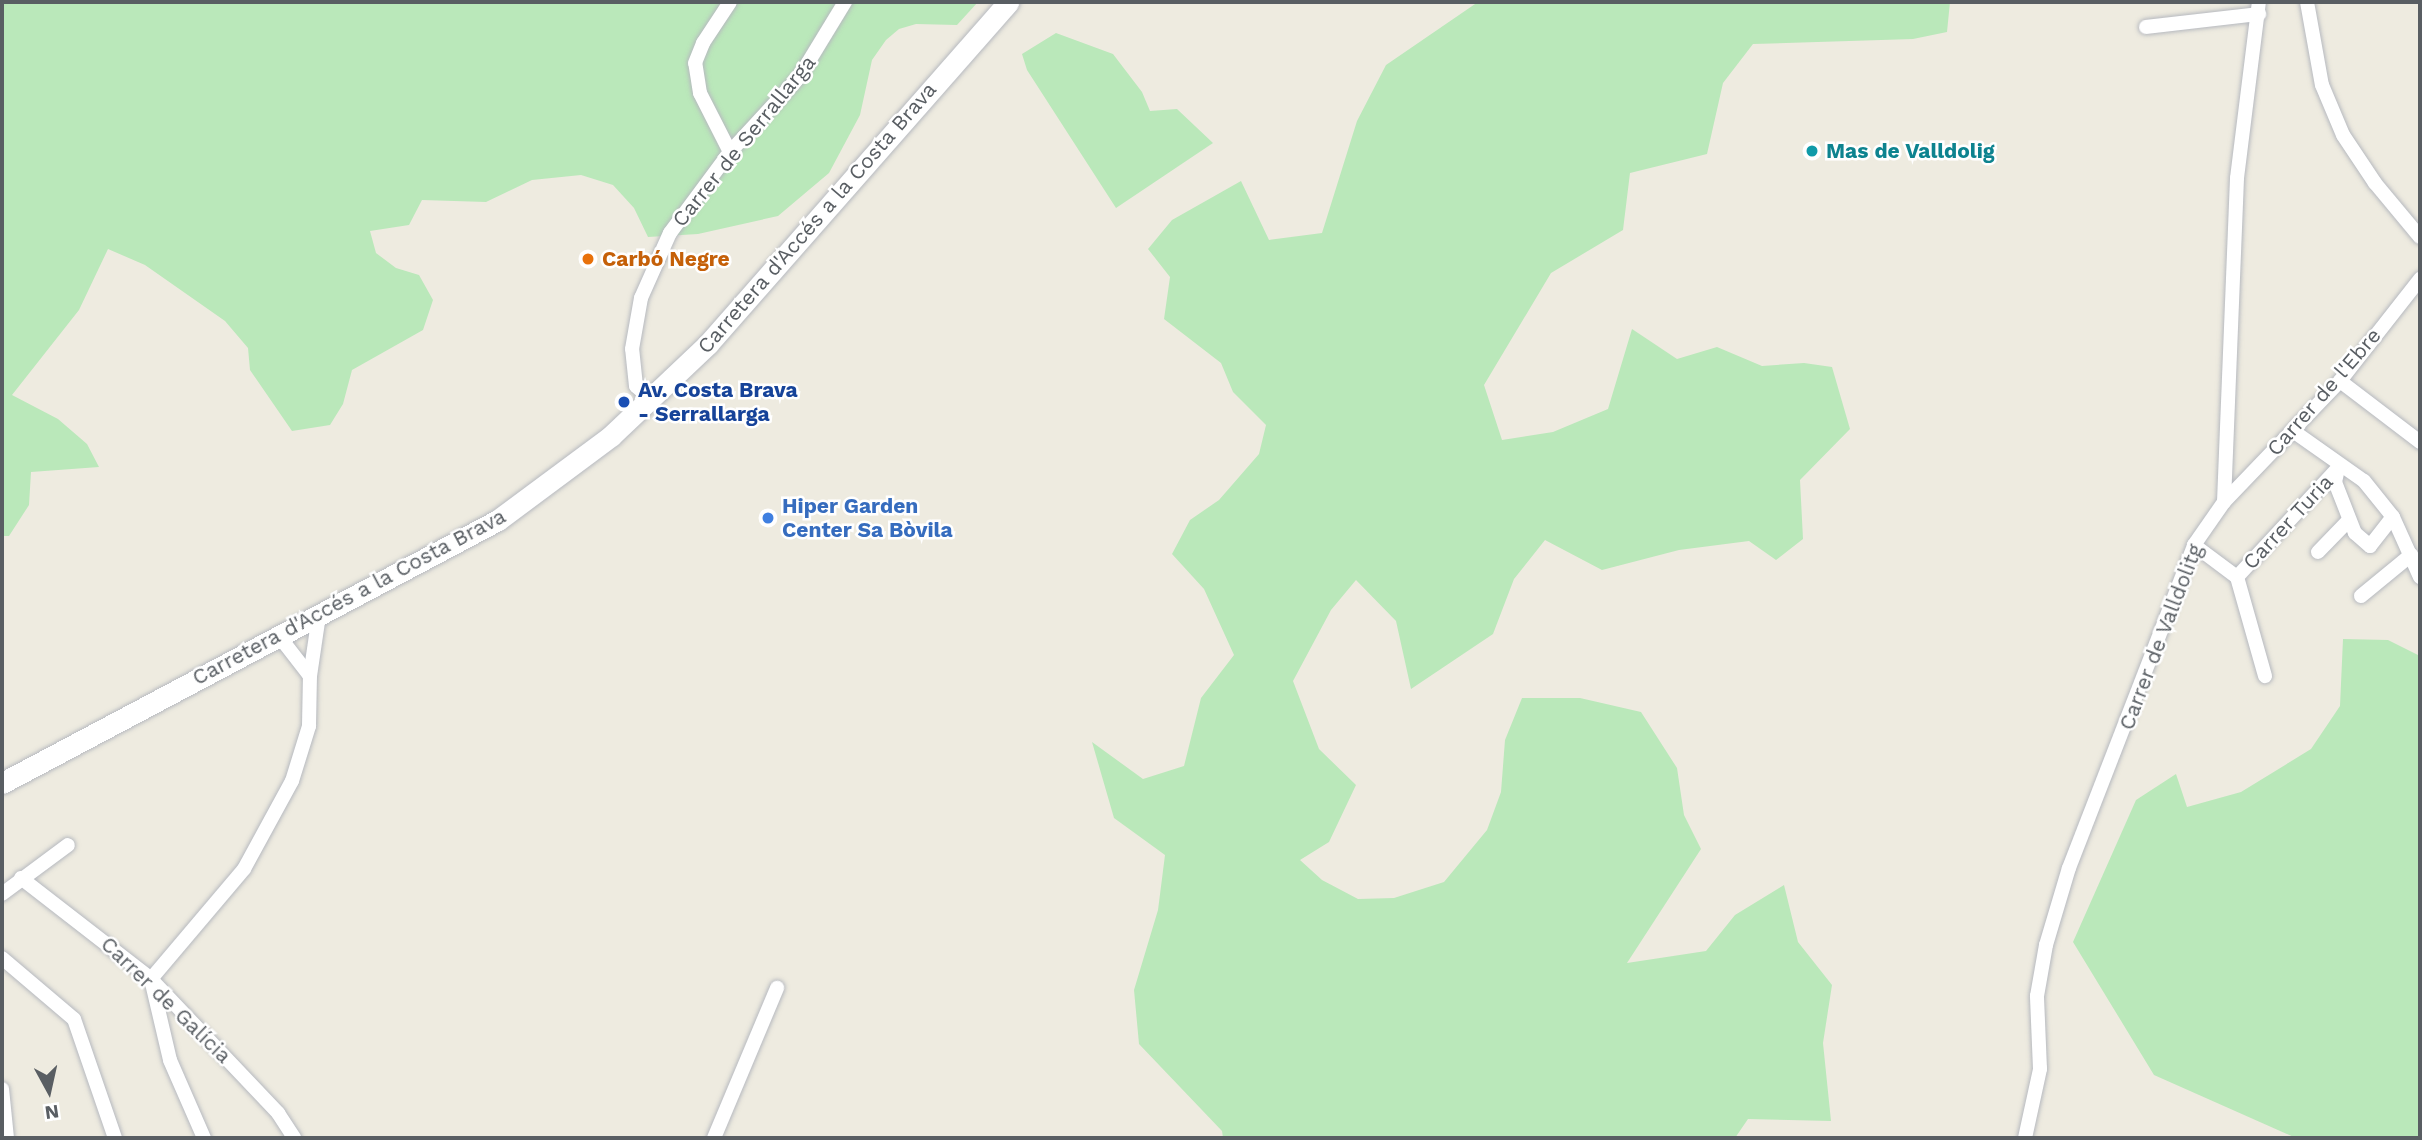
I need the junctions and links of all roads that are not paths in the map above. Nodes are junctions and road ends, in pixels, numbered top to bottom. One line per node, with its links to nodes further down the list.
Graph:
1 (730, 2): 7 (street)
2 (845, 2): 7 (street, Carrer de Serrallarga)
3 (1008, 2): 11 (main road, Carretera d'Accés a la Costa Brava)
4 (2307, 2): 8 (street)
5 (2259, 8): 6 (street); 15 (street)
6 (2147, 27)
7 (730, 152): 11 (street, Carrer de Serrallarga)
8 (2420, 237)
9 (2420, 279): 10 (street, Carrer de l'Ebre)
10 (2340, 381): 12 (street, Carrer de l'Ebre); 13 (street)
11 (652, 400): 24 (main road, Carretera d'Accés a la Costa Brava)
12 (2293, 431): 14 (street); 15 (street, Carrer de l'Ebre)
13 (2420, 442)
14 (2339, 467): 16 (street); 17 (street); 21 (street, Carrer Turia)
15 (2224, 502): 18 (street, Carrer de Valldolitg)
16 (2393, 517): 17 (street); 20 (street)
17 (2347, 522): 19 (street)
18 (2194, 544): 21 (street); 41 (street, Carrer de Valldolitg)
19 (2318, 552)
20 (2411, 555): 22 (street); 23 (street)
21 (2237, 577): 27 (street)
22 (2420, 577)
23 (2361, 596)
24 (319, 615): 25 (main road, Carretera d'Accés a la Costa Brava); 26 (street)
25 (279, 636): 26 (street); 28 (main road, Carretera d'Accés a la Costa Brava)
26 (310, 676): 33 (street)
27 (2265, 676)
28 (2, 783)
29 (68, 845): 30 (street)
30 (21, 878): 31 (street); 33 (street, Carrer de Galícia)
31 (2, 894)
32 (2, 958): 37 (street)
33 (151, 979): 38 (street); 39 (street, Carrer de Galícia)
34 (776, 988): 40 (street)
35 (2, 1089): 36 (street)
36 (7, 1138)
37 (115, 1138)
38 (204, 1138)
39 (294, 1138)
40 (714, 1138)
41 (2025, 1138)

